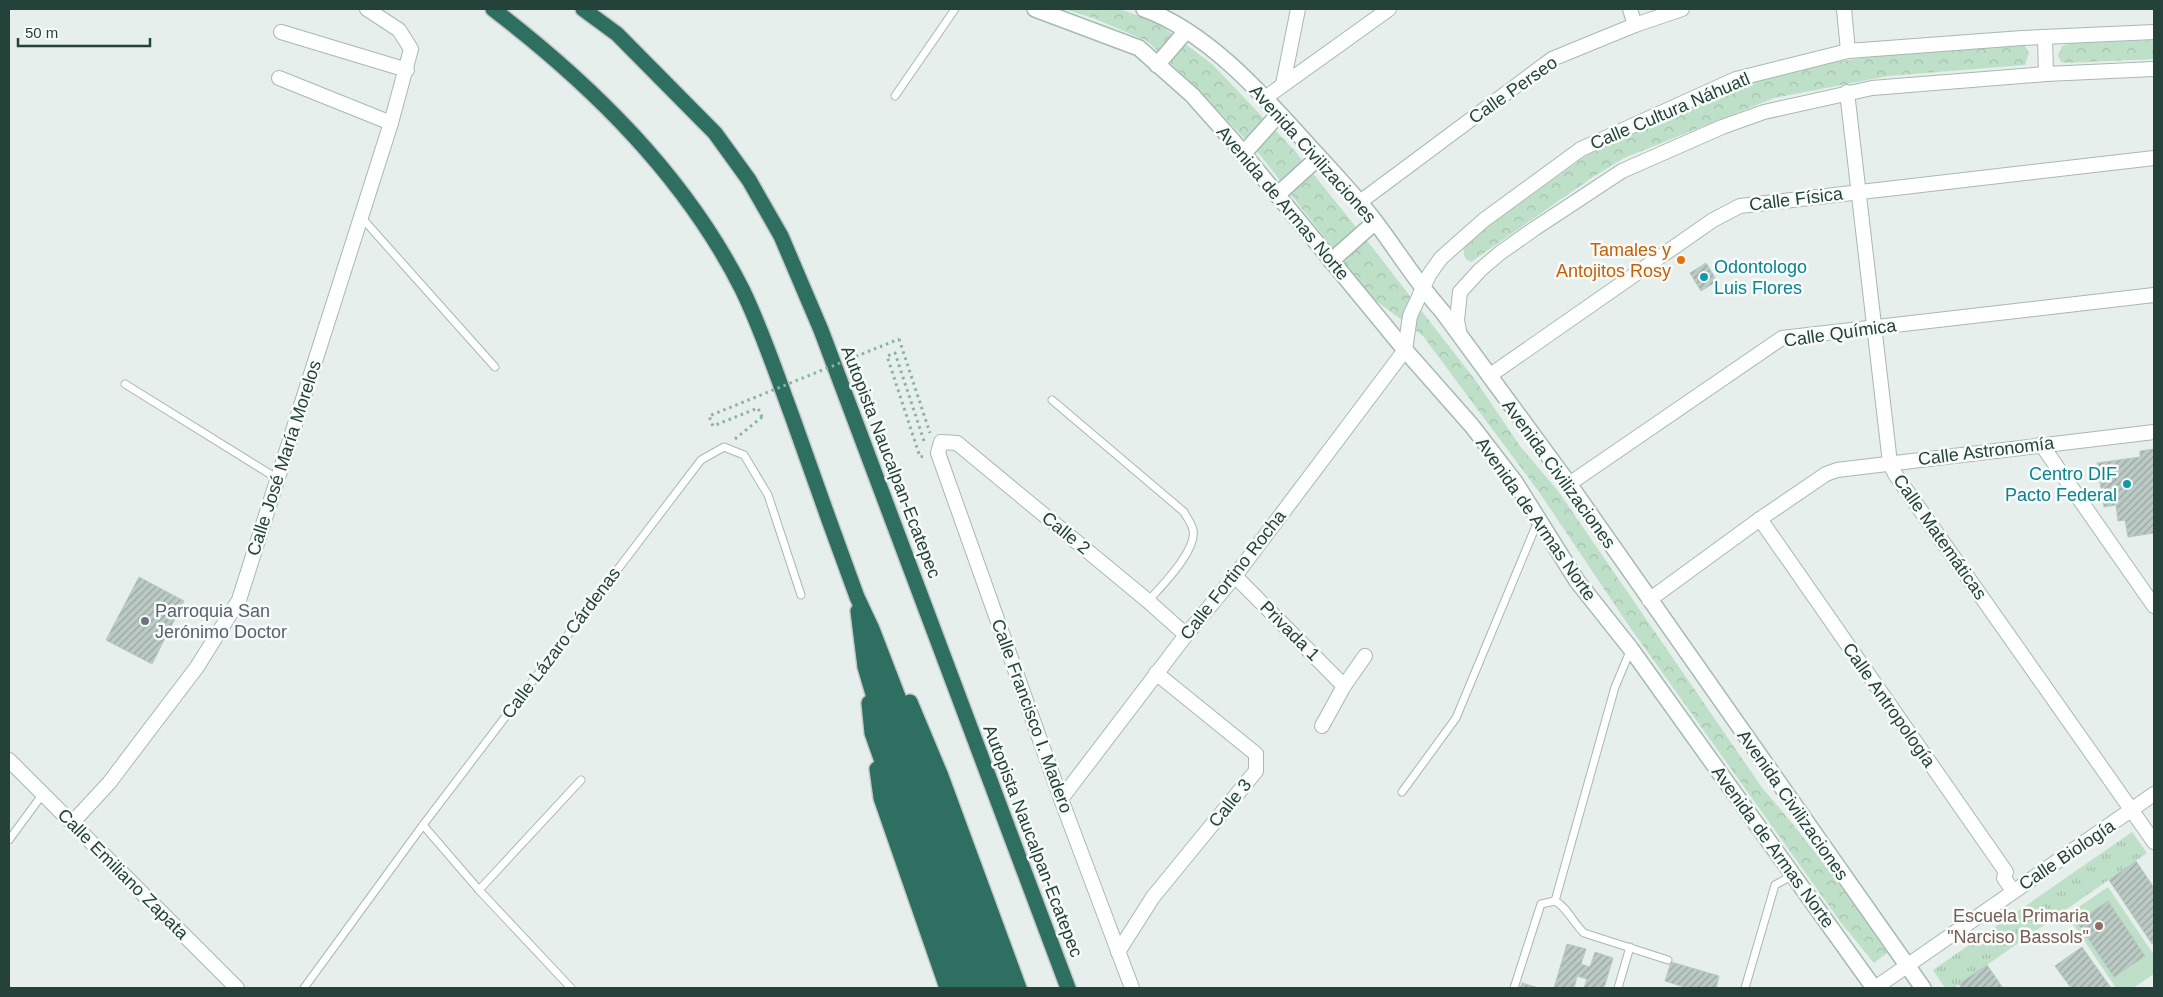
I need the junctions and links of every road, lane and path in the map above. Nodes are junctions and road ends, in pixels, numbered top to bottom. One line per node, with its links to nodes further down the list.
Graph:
1 (367, 9): 20 (street, Calle José María Morelos)
2 (493, 9): 60 (highway)
3 (583, 9): 100 (highway, Autopista Naucalpan-Ecatepec)
4 (955, 9): 25 (lane)
5 (1035, 9): 18 (main road, Avenida de Armas Norte)
6 (1298, 9): 23 (street)
7 (1389, 9): 23 (street)
8 (1630, 9): 12 (street)
9 (1682, 9): 12 (street, Calle Perseo)
10 (1844, 9): 17 (street)
11 (1152, 10): 13 (main road, Avenida Civilizaciones)
12 (1635, 25): 34 (street, Calle Perseo)
13 (1186, 31): 18 (main road); 26 (main road, Avenida Civilizaciones)
14 (280, 32): 20 (street)
15 (2154, 32): 16 (street, Calle Cultura Náhuatl)
16 (2045, 37): 17 (street, Calle Cultura Náhuatl); 21 (street)
17 (1848, 51): 38 (street, Calle Cultura Náhuatl)
18 (1157, 65): 29 (main road, Avenida de Armas Norte)
19 (2154, 69): 21 (street, Calle Cultura Náhuatl)
20 (407, 70): 28 (street, Calle José María Morelos)
21 (2046, 74): 24 (street, Calle Cultura Náhuatl)
22 (279, 78): 28 (street)
23 (1283, 84): 26 (street)
24 (1848, 92): 32 (street, Calle Matemáticas); 41 (street, Calle Cultura Náhuatl)
25 (895, 96)
26 (1265, 98): 27 (main road, Avenida Civilizaciones)
27 (1280, 114): 29 (main road); 30 (main road, Avenida Civilizaciones)
28 (391, 123): 35 (street, Calle José María Morelos)
29 (1243, 154): 33 (main road, Avenida de Armas Norte)
30 (1319, 157): 33 (main road); 34 (main road, Avenida Civilizaciones)
31 (2154, 158): 32 (street, Calle Física)
32 (1860, 191): 40 (street, Calle Matemáticas); 44 (street, Calle Física)
33 (1277, 195): 37 (main road, Avenida de Armas Norte)
34 (1360, 202): 36 (main road, Avenida Civilizaciones)
35 (361, 217): 43 (lane); 54 (street, Calle José María Morelos)
36 (1375, 222): 37 (main road); 38 (main road, Avenida Civilizaciones)
37 (1331, 261): 42 (main road, Avenida de Armas Norte)
38 (1423, 290): 41 (main road, Avenida Civilizaciones); 42 (street, Calle Cultura Náhuatl)
39 (2154, 295): 40 (street, Calle Química)
40 (1876, 327): 53 (street, Calle Matemáticas); 55 (street, Calle Química)
41 (1460, 336): 44 (main road, Avenida Civilizaciones)
42 (1405, 350): 57 (main road, Avenida de Armas Norte); 58 (street, Calle Fortino Rocha)
43 (495, 368)
44 (1489, 376): 55 (main road, Avenida Civilizaciones)
45 (125, 384): 54 (lane)
46 (1052, 400): 62 (lane)
47 (2154, 432): 50 (street, Calle Astronomía)
48 (937, 442): 51 (path, bridge); 62 (street, Calle 2); 77 (street, Calle Francisco I. Madero)
49 (925, 444): 52 (path)
50 (2042, 444): 53 (street, Calle Astronomía); 63 (street)
51 (724, 447): 59 (lane); 80 (lane, Calle Lázaro Cárdenas)
52 (920, 457)
53 (1890, 463): 56 (street, Calle Astronomía); 78 (street, Calle Matemáticas)
54 (278, 480): 79 (street, Calle José María Morelos)
55 (1569, 484): 61 (main road, Avenida Civilizaciones)
56 (1760, 519): 61 (street, Calle Astronomía); 85 (street, Calle Antropología)
57 (1538, 521): 65 (main road, Avenida de Armas Norte); 74 (lane)
58 (1235, 576): 64 (street, Calle Fortino Rocha); 69 (street, Privada 1)
59 (801, 595)
60 (857, 597): 67 (highway); 97 (highway); 98 (highway); 99 (highway)
61 (1649, 600): 90 (main road, Avenida Civilizaciones)
62 (1148, 601): 64 (street, Calle 2)
63 (2154, 606)
64 (1186, 635): 68 (street, Calle Fortino Rocha)
65 (1631, 649): 83 (main road, Avenida de Armas Norte); 86 (lane)
66 (1365, 656): 69 (street)
67 (865, 666): 71 (highway); 96 (highway)
68 (1156, 673): 77 (street, Calle Fortino Rocha); 88 (street, Calle 3)
69 (1344, 686): 70 (street)
70 (1322, 726)
71 (872, 733): 94 (highway); 95 (highway)
72 (9, 760): 76 (street, Calle Emiliano Zapata)
73 (581, 780): 84 (lane)
74 (1402, 792)
75 (2154, 794): 78 (street, Calle Biología)
76 (42, 795): 79 (street, Calle Emiliano Zapata); 81 (lane)
77 (1061, 799): 88 (street, Calle Francisco I. Madero)
78 (2132, 810): 82 (street, Calle Matemáticas); 85 (street, Calle Biología)
79 (72, 823): 91 (street, Calle Emiliano Zapata)
80 (422, 824): 84 (lane); 92 (lane, Calle Lázaro Cárdenas)
81 (9, 840)
82 (2154, 842)
83 (1793, 876): 104 (lane); 105 (main road, Avenida de Armas Norte)
84 (479, 890): 93 (lane)
85 (2014, 891): 90 (street, Calle Biología)
86 (1554, 901): 87 (lane); 102 (lane)
87 (1630, 947): 89 (lane); 103 (lane)
88 (1118, 952): 101 (street, Calle Francisco I. Madero)
89 (1668, 960)
90 (1906, 966): 105 (street, Calle Biología); 106 (main road, Avenida Civilizaciones)
91 (237, 988)
92 (304, 988)
93 (571, 988)
94 (947, 988)
95 (962, 988)
96 (977, 988)
97 (990, 988)
98 (1005, 988)
99 (1018, 988)
100 (1068, 988)
101 (1132, 988)
102 (1514, 988)
103 (1618, 988)
104 (1745, 988)
105 (1875, 988)
106 (1923, 988)

